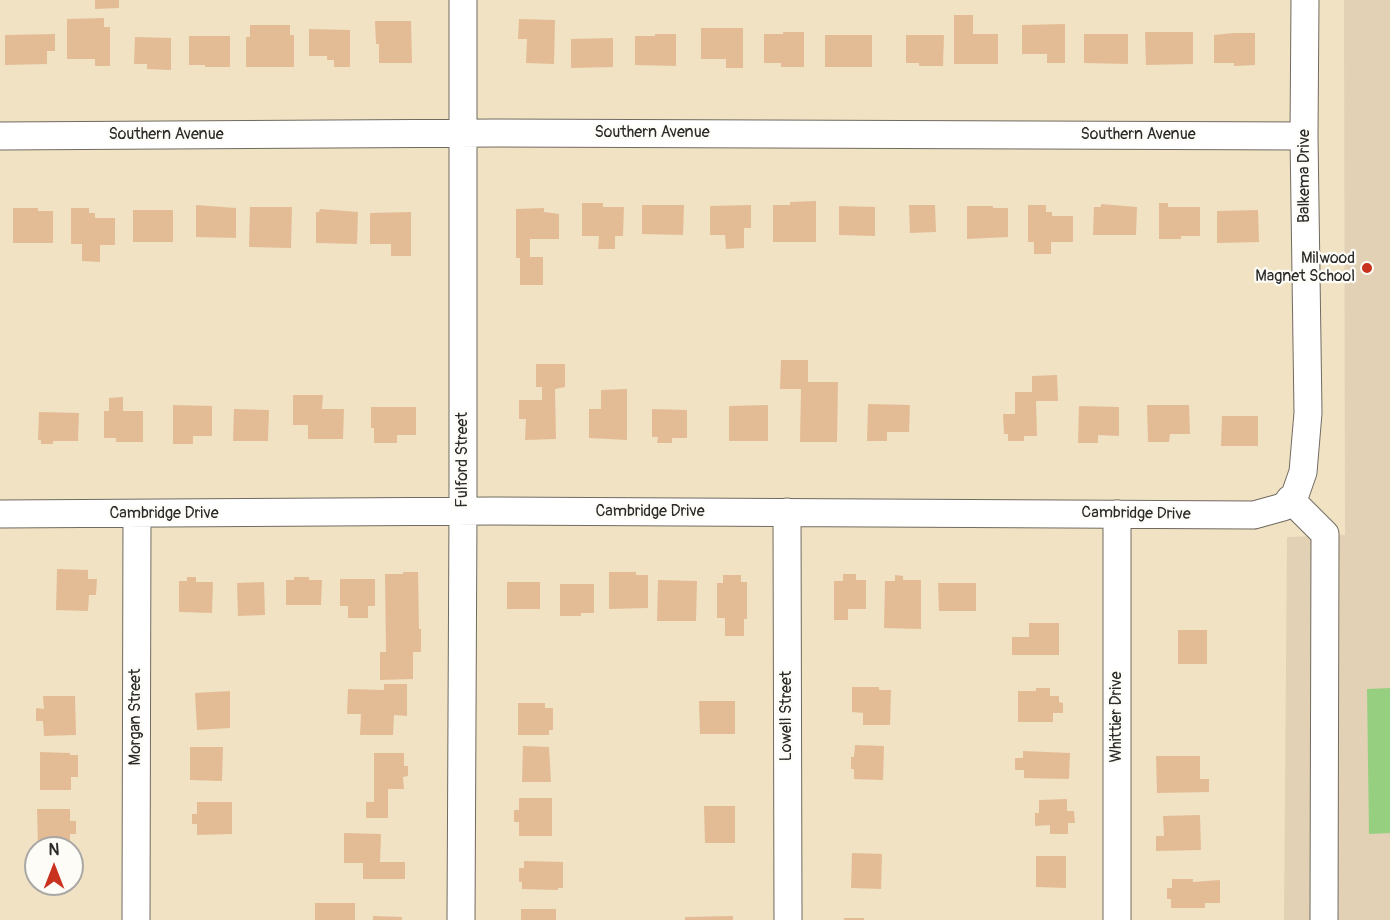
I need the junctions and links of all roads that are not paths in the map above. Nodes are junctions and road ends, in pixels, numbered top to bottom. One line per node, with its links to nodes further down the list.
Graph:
1 (462, 0): 3 (street, Fulford Street)
2 (1305, 0): 5 (street, Balkema Drive)
3 (463, 133): 4 (street, Southern Avenue); 5 (street, Southern Avenue); 7 (street, Fulford Street)
4 (0, 136)
5 (1305, 136): 6 (street, Balkema Drive)
6 (1293, 497): 11 (street, Cambridge Drive); 16 (street)
7 (464, 511): 8 (street, Cambridge Drive); 10 (street, Cambridge Drive); 13 (street, Fulford Street)
8 (787, 513): 11 (street, Cambridge Drive); 14 (street, Lowell Street)
9 (0, 514): 10 (street, Cambridge Drive)
10 (137, 514): 12 (street, Morgan Street)
11 (1117, 514): 15 (street, Whittier Drive)
12 (136, 920)
13 (461, 920)
14 (788, 920)
15 (1117, 920)
16 (1324, 920)

